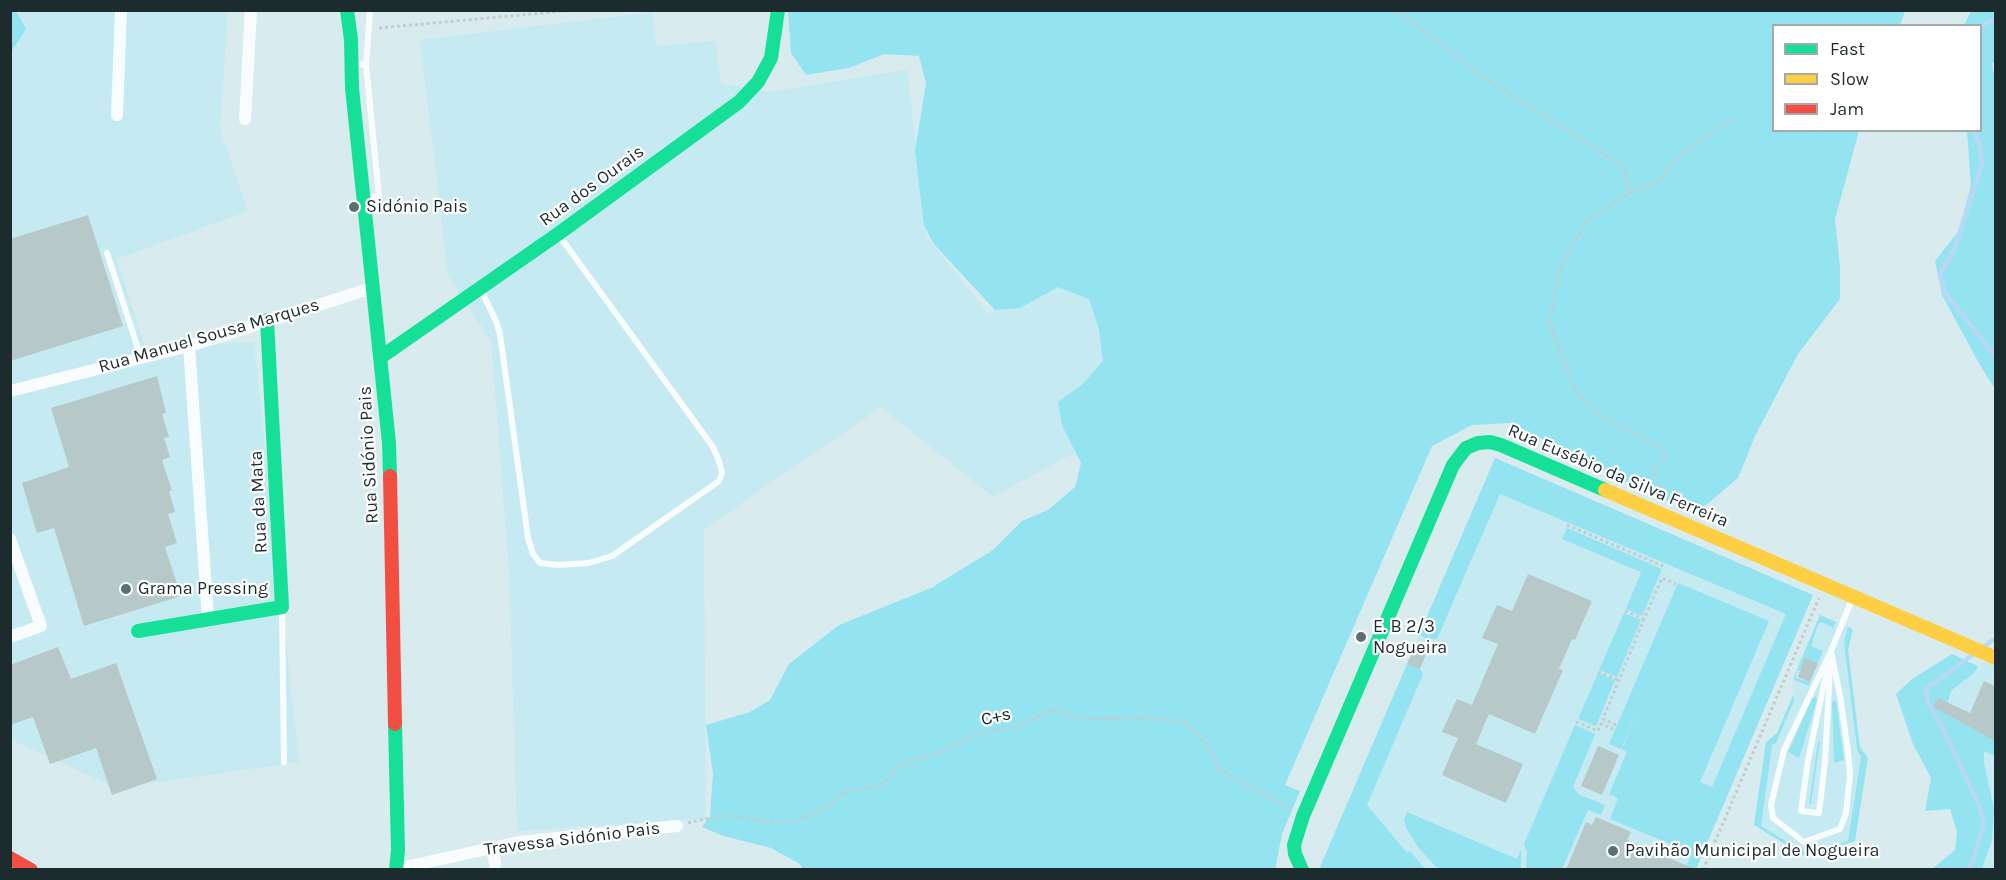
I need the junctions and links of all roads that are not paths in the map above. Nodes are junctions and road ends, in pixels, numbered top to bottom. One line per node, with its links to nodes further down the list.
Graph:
1 (121, 10): 9 (street)
2 (251, 10): 10 (street)
3 (347, 10): 7 (street)
4 (355, 10): 7 (street)
5 (370, 10): 8 (lane)
6 (778, 10): 11 (street, Rua dos Ourais)
7 (351, 40): 8 (street, Rua Sidónio Pais)
8 (359, 64): 13 (street, Rua Sidónio Pais)
9 (117, 115)
10 (245, 119)
11 (558, 234): 14 (street, Rua dos Ourais); 14 (lane)
12 (107, 252): 18 (lane)
13 (372, 288): 15 (street, Rua Manuel Sousa Marques); 17 (street, Rua Sidónio Pais)
14 (480, 288): 17 (street, Rua dos Ourais)
15 (267, 320): 16 (street, Rua Manuel Sousa Marques); 22 (street, Rua da Mata)
16 (189, 346): 18 (street, Rua Manuel Sousa Marques); 23 (street)
17 (381, 357): 33 (street, Rua Sidónio Pais)
18 (141, 358): 19 (street, Rua Manuel Sousa Marques)
19 (10, 391)
20 (10, 539): 25 (street)
21 (1853, 597): 26 (lane); 27 (street, Rua Eusébio da Silva Ferreira); 35 (street, Rua Eusébio da Silva Ferreira)
22 (282, 608): 23 (street); 28 (lane)
23 (208, 618): 24 (street)
24 (138, 631)
25 (10, 637)
26 (1831, 651): 26 (lane); 26 (lane)
27 (1983, 652)
28 (284, 762)
29 (677, 826): 30 (street, Travessa Sidónio Pais)
30 (493, 848): 32 (street); 33 (street, Travessa Sidónio Pais)
31 (10, 858): 34 (street)
32 (495, 864)
33 (396, 869)
34 (31, 870)
35 (1302, 870)

